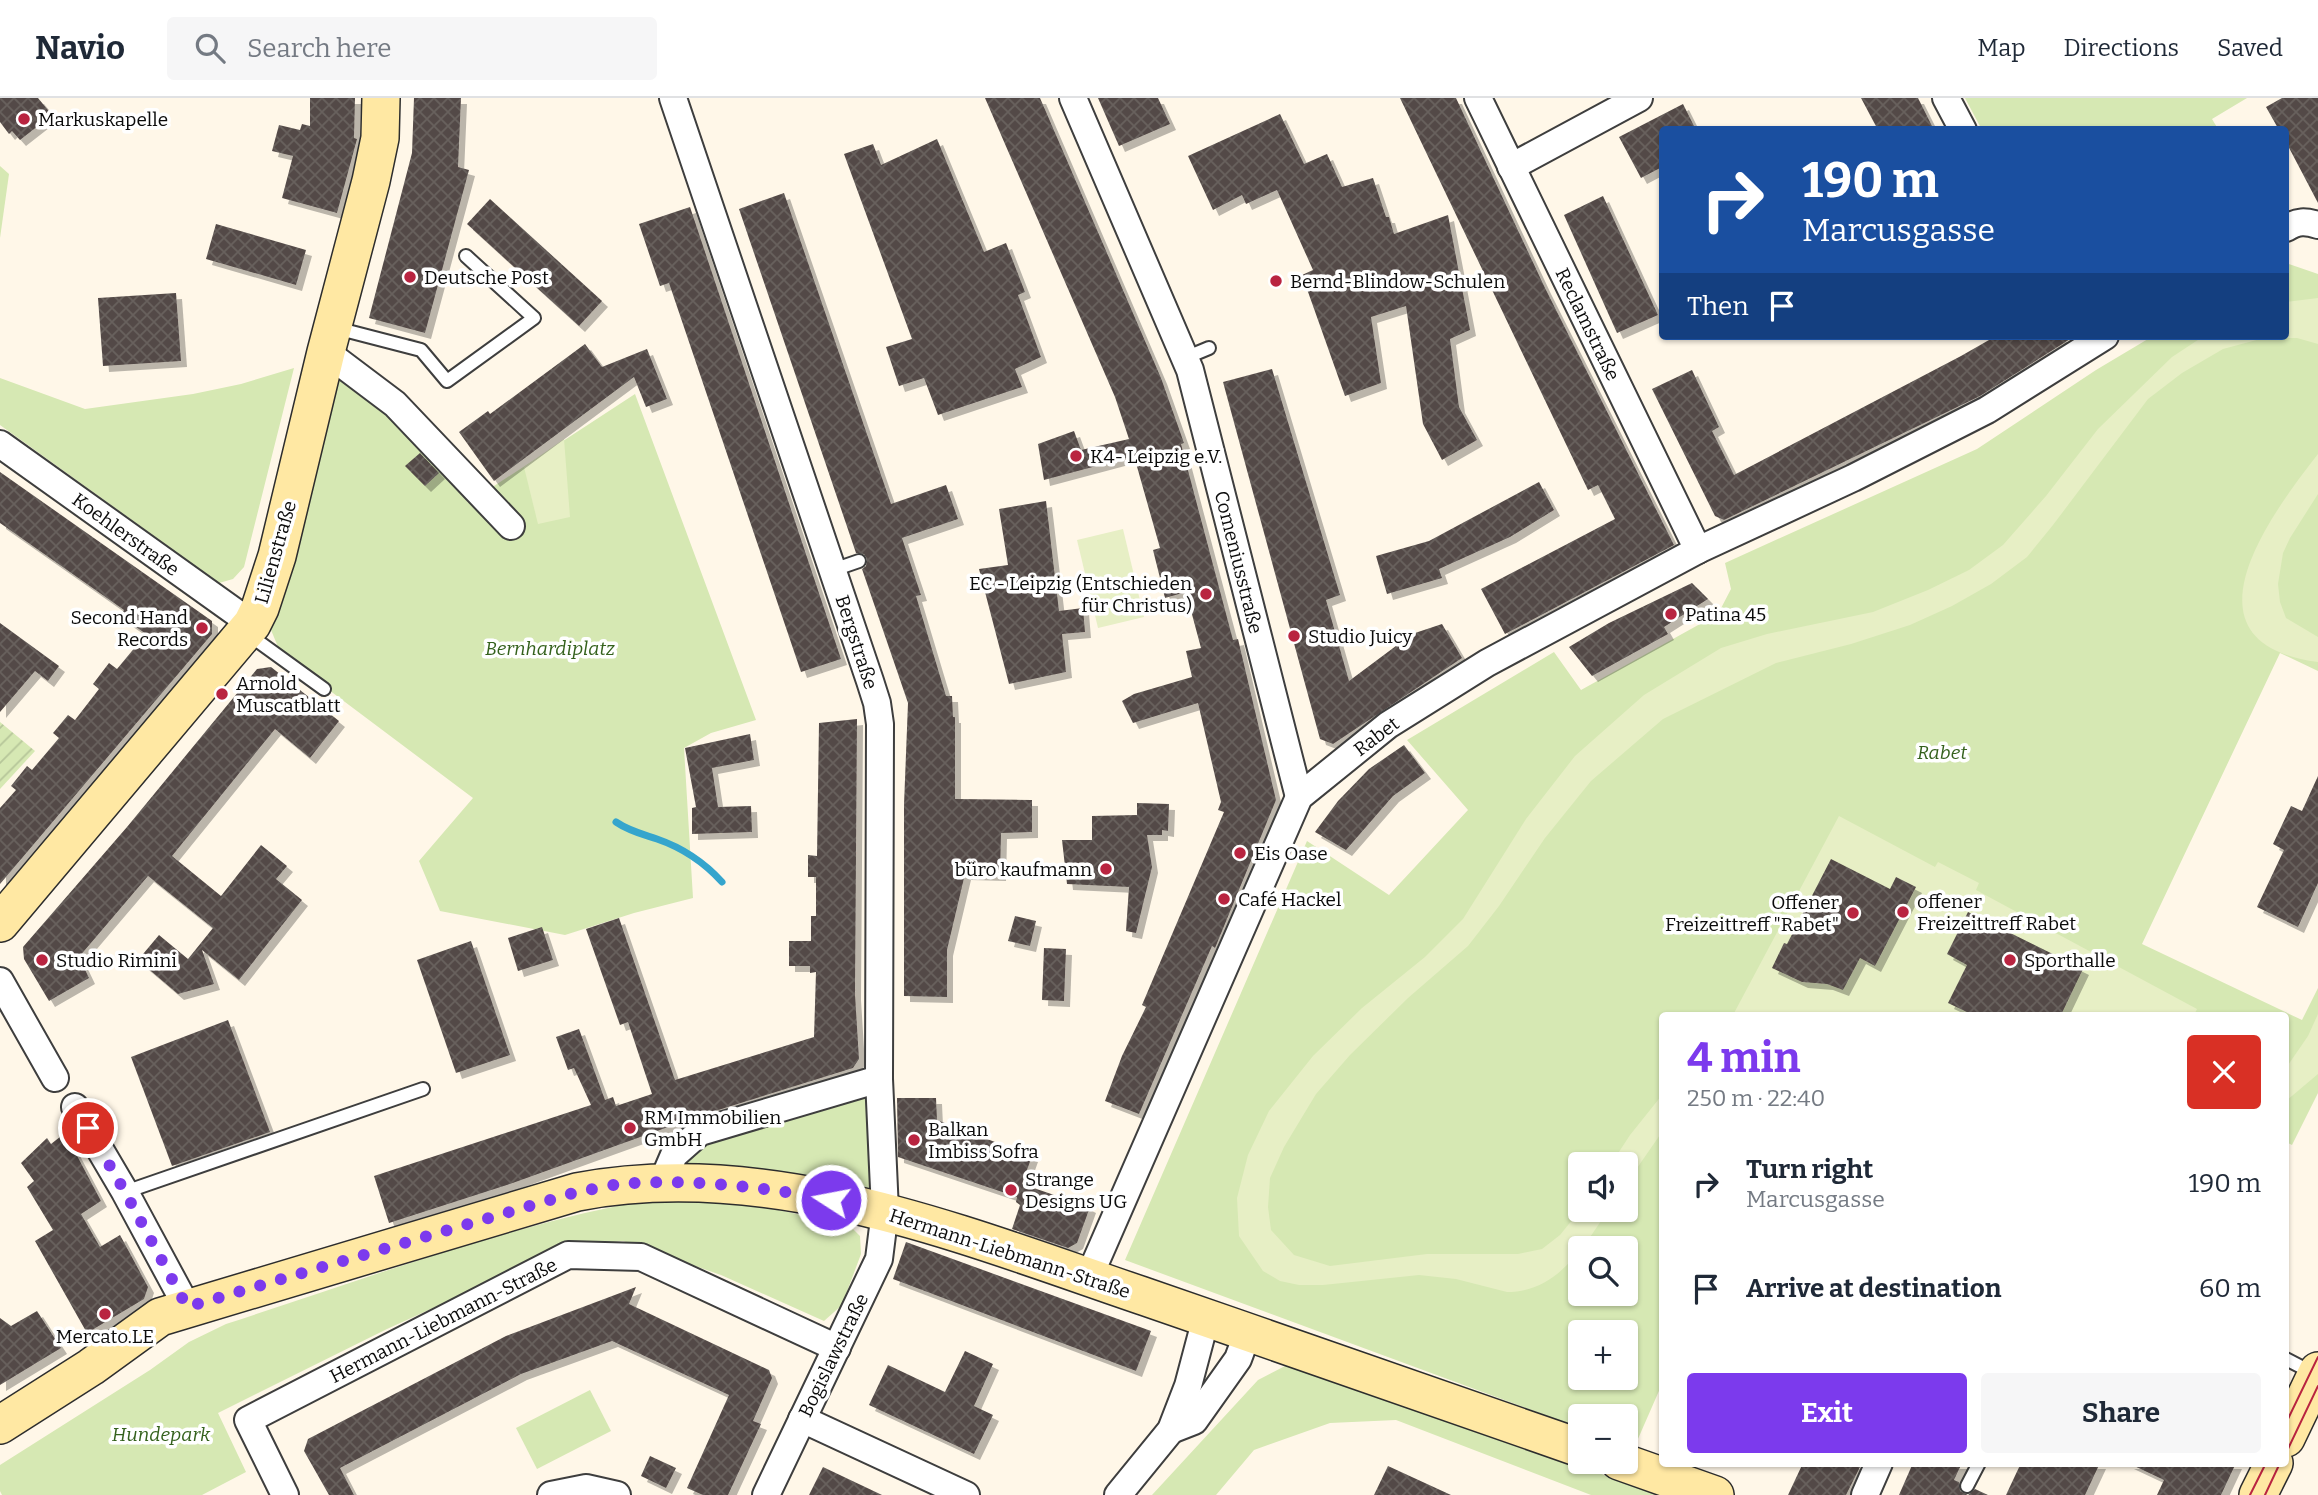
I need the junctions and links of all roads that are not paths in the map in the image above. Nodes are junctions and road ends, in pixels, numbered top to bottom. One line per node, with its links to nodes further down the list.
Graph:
1 (381, 98): 10 (street, Lilienstraße)
2 (673, 98): 16 (street, Bergstraße)
3 (1073, 98): 19 (street, Comeniusstraße)
4 (1478, 98): 8 (street, Reclamstraße)
5 (1639, 98): 8 (street)
6 (1946, 98): 7 (street)
7 (1961, 126)
8 (1511, 167): 14 (street, Reclamstraße)
9 (466, 256): 10 (lane)
10 (329, 339): 13 (street); 17 (street, Lilienstraße)
11 (2089, 340): 14 (street, Rabet)
12 (0, 444): 17 (street, Koehlerstraße)
13 (511, 526)
14 (1698, 550): 19 (street, Rabet)
15 (859, 561): 16 (lane)
16 (833, 570): 23 (street, Bergstraße)
17 (248, 628): 18 (lane); 20 (street, Lilienstraße)
18 (324, 689)
19 (1299, 797): 29 (street, Rabet)
20 (0, 923)
21 (0, 981): 22 (street)
22 (55, 1078)
23 (879, 1079): 26 (street); 28 (street, Bergstraße)
24 (423, 1089): 27 (lane)
25 (75, 1107): 27 (street)
26 (662, 1183): 28 (street, Hermann-Liebmann-Straße); 30 (street, Hermann-Liebmann-Straße)
27 (125, 1192): 30 (street)
28 (885, 1212): 29 (street, Hermann-Liebmann-Straße); 32 (street, Bogislawstraße)
29 (1089, 1277): 31 (street, Hermann-Liebmann-Straße)
30 (187, 1307): 35 (street, Hermann-Liebmann-Straße)
31 (1228, 1325): 37 (street); 37 (street); 38 (street, Hermann-Liebmann-Straße)
32 (837, 1348): 34 (street, Bogislawstraße); 44 (street, Hermann-Liebmann-Straße)
33 (2307, 1368): 36 (street)
34 (802, 1419): 47 (street, Bogislawstraße); 48 (street)
35 (0, 1425)
36 (2289, 1428)
37 (1171, 1430): 49 (street)
38 (1568, 1444)
39 (1877, 1467): 51 (street)
40 (1977, 1467): 43 (lane)
41 (2272, 1467): 52 (street)
42 (1638, 1468): 50 (street)
43 (1967, 1486)
44 (285, 1495)
45 (551, 1495): 46 (street)
46 (617, 1495)
47 (766, 1495)
48 (966, 1495)
49 (1118, 1495)
50 (1715, 1495)
51 (1865, 1495)
52 (2258, 1495)

